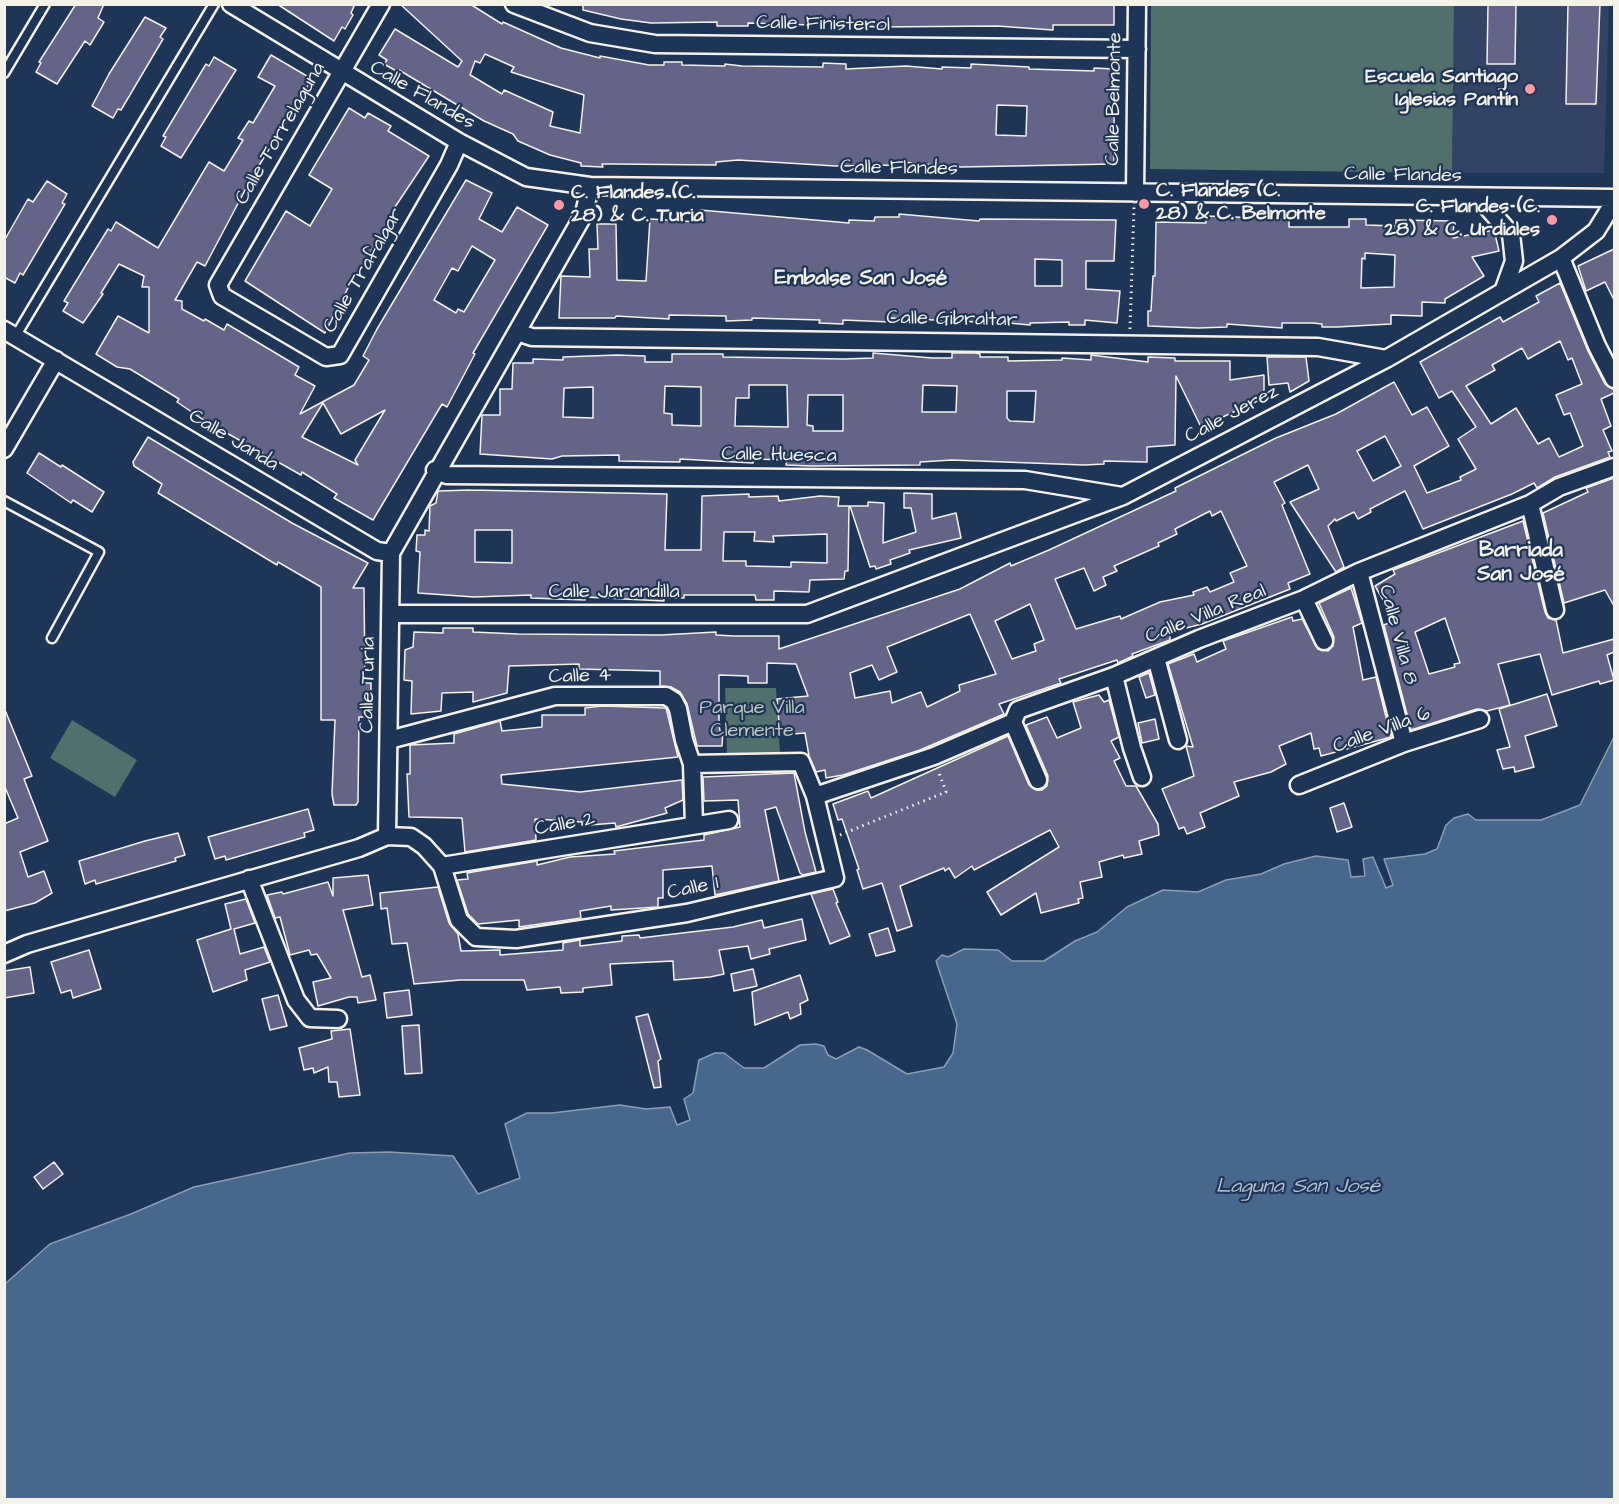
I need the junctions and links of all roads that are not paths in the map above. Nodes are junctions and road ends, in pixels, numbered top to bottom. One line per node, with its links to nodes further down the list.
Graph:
1 (45, 4): 8 (lane)
2 (214, 4): 19 (lane)
3 (231, 4): 9 (street, Calle Flandes)
4 (381, 4): 9 (street, Calle Torrelaguna)
5 (514, 4): 7 (street, Calle Finisterol)
6 (1137, 4): 7 (street, Calle Belmonte)
7 (1137, 49): 12 (street, Calle Belmonte)
8 (4, 73)
9 (340, 73): 10 (street, Calle Flandes); 16 (street, Calle Torrelaguna)
10 (459, 142): 11 (street, Calle Flandes); 16 (street, Calle Trafalgar)
11 (591, 186): 12 (street, Calle Flandes); 18 (street, Calle Turia)
12 (1135, 193): 13 (street, Calle Flandes)
13 (1479, 198): 14 (street, Calle Flandes); 17 (street)
14 (1614, 200): 15 (street, Calle Jerez)
15 (1561, 258): 17 (street, Calle Jerez); 22 (street)
16 (218, 285)
17 (1504, 289): 20 (street, Calle Jerez)
18 (517, 332): 20 (street, Calle Gibraltar); 25 (street, Calle Turia)
19 (10, 333): 21 (street, Calle Janda)
20 (1386, 359): 26 (street, Calle Jerez)
21 (56, 360): 23 (street); 29 (street, Calle Janda)
22 (1614, 379)
23 (4, 449)
24 (1614, 467): 28 (street, Calle Villa Real)
25 (435, 470): 26 (street, Calle Huesca); 29 (street, Calle Turia)
26 (1123, 496): 32 (street, Calle Jerez)
27 (4, 501): 35 (lane)
28 (1530, 504): 30 (street, Calle Villa Real); 33 (street)
29 (391, 553): 34 (street, Calle Turia)
30 (1359, 572): 31 (street, Calle Villa Real); 43 (street, Calle Villa 8)
31 (1304, 598): 36 (street); 37 (street, Calle Villa Real)
32 (834, 604): 34 (street, Calle Jarandilla)
33 (1555, 610)
34 (392, 614): 41 (street, Calle Turia)
35 (52, 638)
36 (1324, 641)
37 (1156, 658): 38 (street, Calle Villa Real); 42 (street)
38 (1114, 676): 40 (street, Calle Villa Real); 45 (street)
39 (1480, 719): 43 (street, Calle Villa 6)
40 (1013, 722): 46 (street); 48 (street, Calle Villa Real)
41 (389, 740): 44 (street, Calle 4); 51 (street, Calle Turia)
42 (1178, 740)
43 (1404, 743): 47 (street, Calle Villa 6)
44 (692, 764): 48 (street, Calle 1); 50 (street)
45 (1142, 777)
46 (1038, 780)
47 (1299, 785)
48 (815, 796): 52 (street, Calle 1)
49 (729, 820): 50 (street, Calle 2)
50 (694, 824): 52 (street, Calle 2)
51 (387, 836): 52 (street, Calle 1); 53 (street)
52 (442, 866)
53 (249, 879): 54 (street); 55 (street)
54 (4, 954)
55 (338, 1019)

